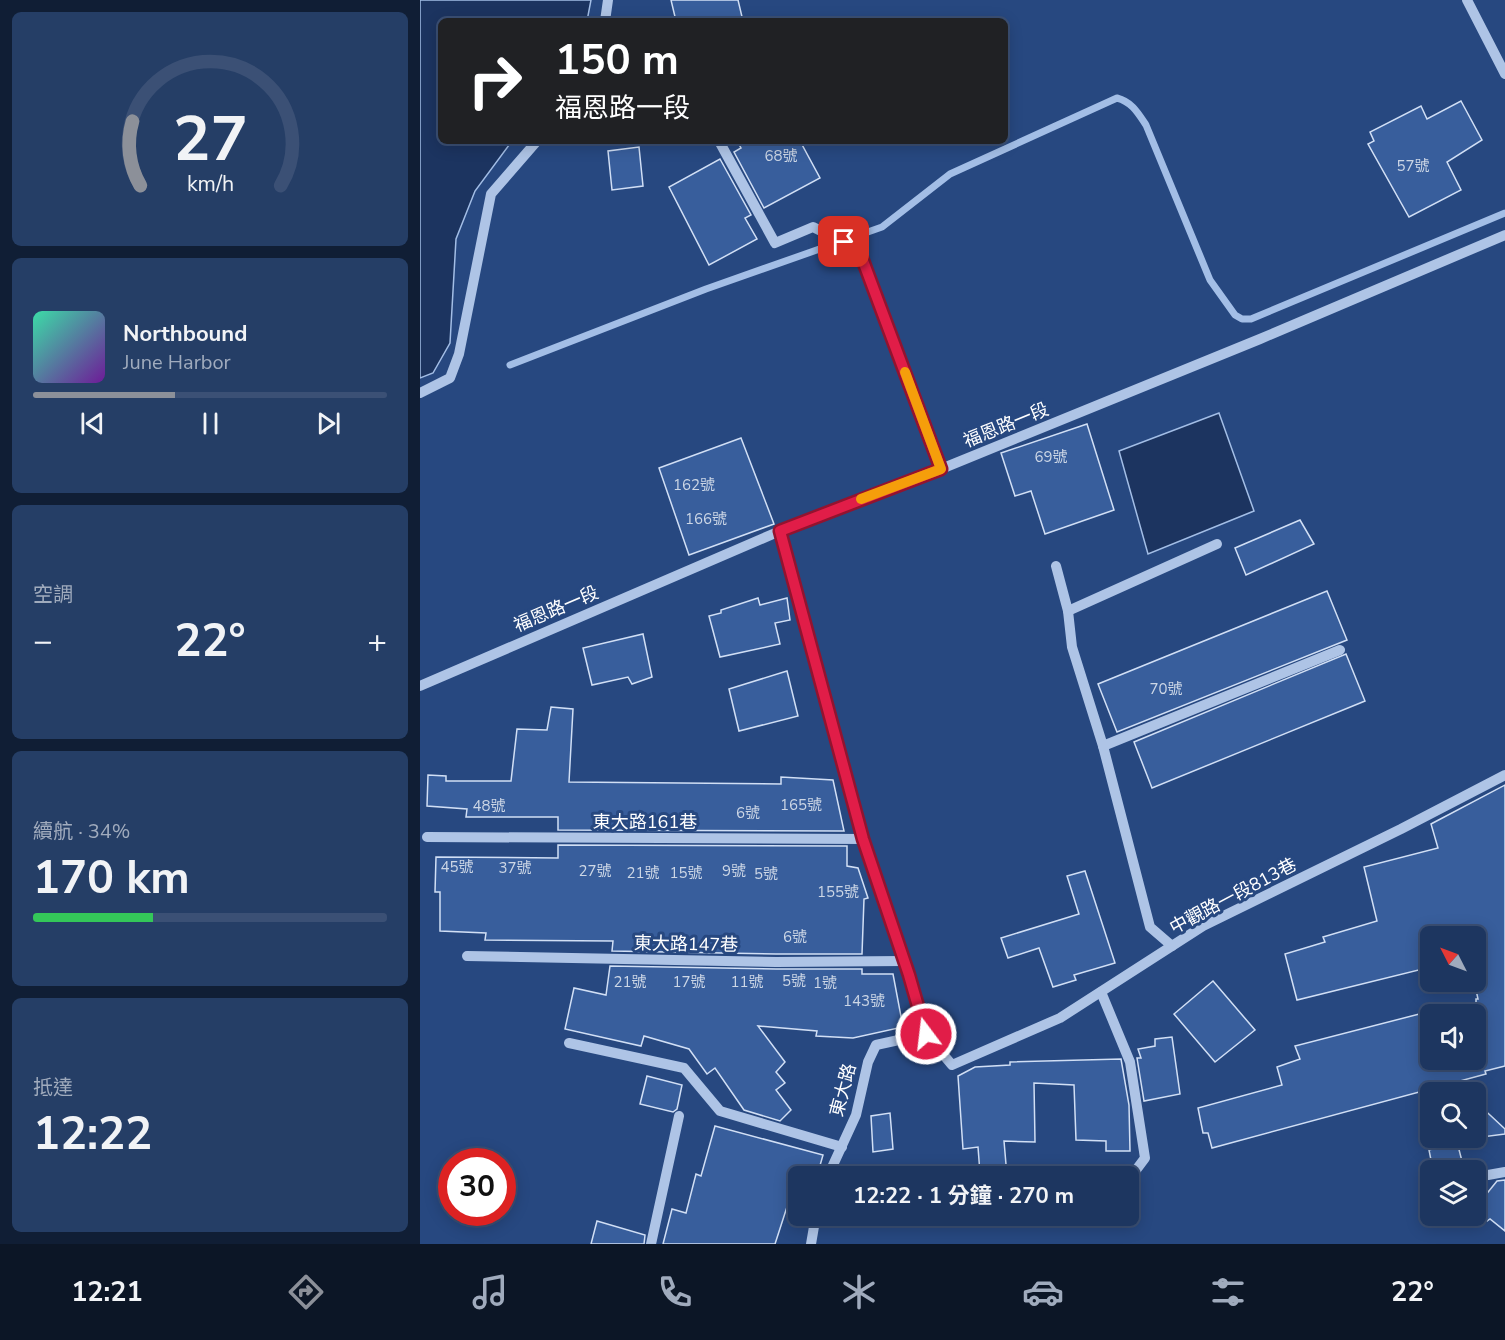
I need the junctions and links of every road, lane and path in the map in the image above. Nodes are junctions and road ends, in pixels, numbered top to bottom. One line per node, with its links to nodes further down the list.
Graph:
1 (608, 0): 3 (street)
2 (1467, 0): 4 (street)
3 (605, 18)
4 (1505, 74)
5 (534, 144): 8 (street)
6 (721, 144): 9 (street)
7 (1505, 235): 9 (street, 福恩路一段)
8 (420, 393)
9 (941, 469): 10 (street, 福恩路一段)
10 (780, 531): 15 (street, 福恩路一段); 19 (street)
11 (1217, 544): 13 (street)
12 (1056, 566): 13 (street)
13 (1068, 611): 16 (street)
14 (1340, 651): 16 (street)
15 (420, 686)
16 (1103, 746): 20 (street)
17 (1505, 775): 20 (street, 中觀路一段813巷)
18 (427, 837): 19 (street, 東大路161巷)
19 (863, 839): 22 (street)
20 (1172, 946): 23 (street, 中觀路一段813巷)
21 (467, 956): 22 (street, 東大路147巷)
22 (903, 961): 24 (street)
23 (1101, 992): 24 (street, 中觀路一段813巷); 29 (street)
24 (926, 1034): 27 (street, 東大路)
25 (569, 1043): 27 (street)
26 (679, 1116): 33 (street)
27 (842, 1147): 28 (street, 東大路)
28 (833, 1166)
29 (1139, 1166)
30 (1505, 1172): 31 (street)
31 (1488, 1175)
32 (814, 1226): 34 (street)
33 (651, 1244)
34 (811, 1244)

